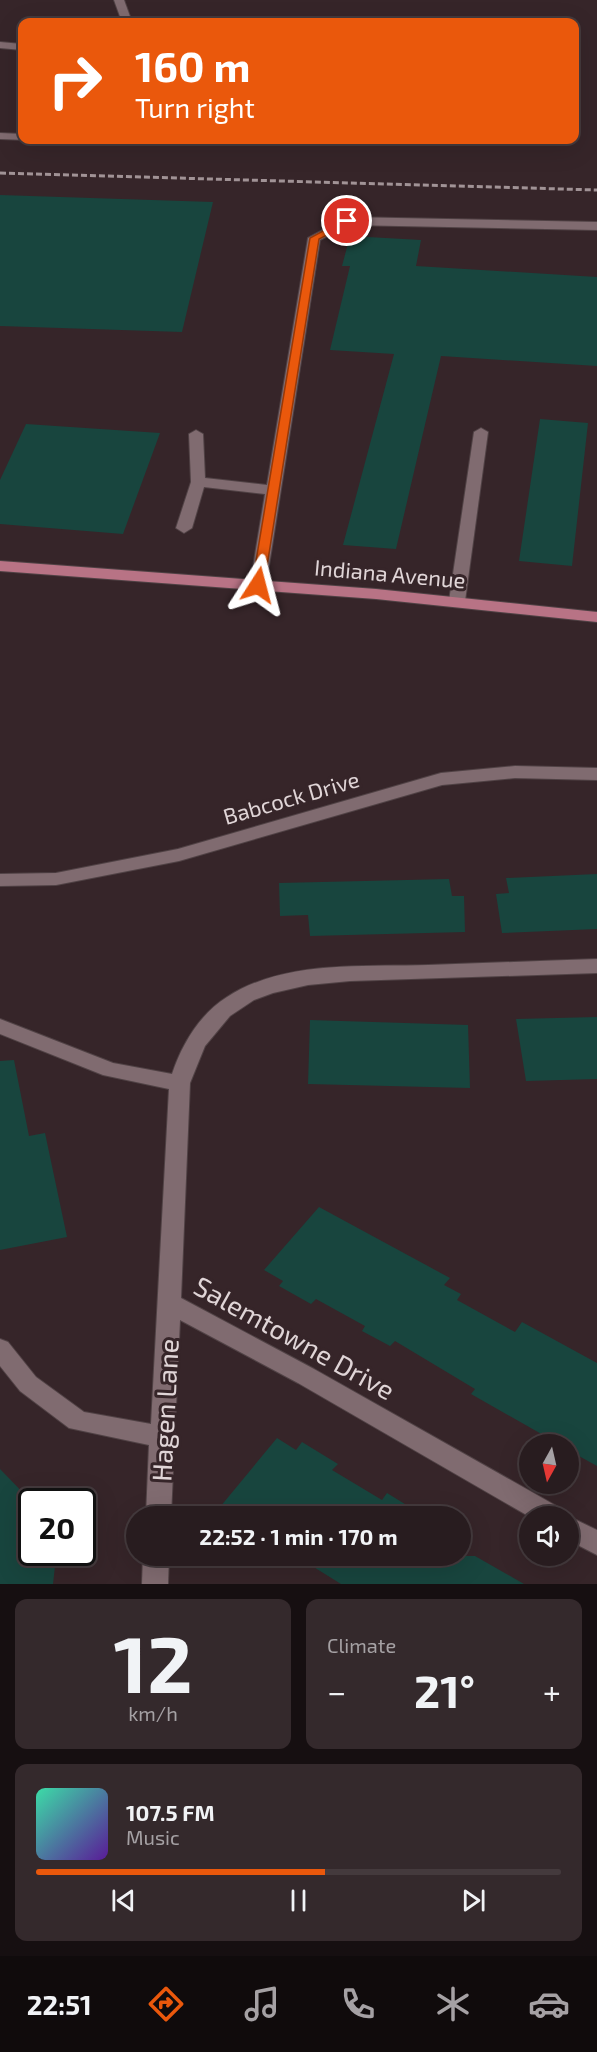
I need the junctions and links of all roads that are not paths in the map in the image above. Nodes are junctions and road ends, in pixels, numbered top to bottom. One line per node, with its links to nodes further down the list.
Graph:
1 (119, 0): 2 (street)
2 (126, 18)
3 (0, 45): 4 (street)
4 (18, 46)
5 (0, 136): 6 (street)
6 (18, 137)
7 (597, 226): 11 (street)
8 (481, 432): 15 (street)
9 (196, 434): 10 (street)
10 (198, 482): 11 (street); 12 (street)
11 (273, 490): 14 (street)
12 (184, 528)
13 (0, 566): 14 (main road, Indiana Avenue)
14 (258, 585): 15 (main road, Indiana Avenue)
15 (458, 602): 16 (main road, Indiana Avenue)
16 (597, 617)
17 (597, 774): 18 (street, Babcock Drive)
18 (0, 880)
19 (597, 966): 21 (street, Salemtowne Drive)
20 (0, 1026): 21 (street)
21 (180, 1083): 22 (street, Salemtowne Drive)
22 (169, 1303): 24 (street, Hagen Lane); 26 (street, Salemtowne Drive)
23 (0, 1349): 24 (street)
24 (162, 1437): 25 (street, Hagen Lane)
25 (159, 1506)
26 (534, 1506)
27 (579, 1533): 28 (street)
28 (597, 1543)
29 (156, 1566): 30 (street)
30 (155, 1584)

